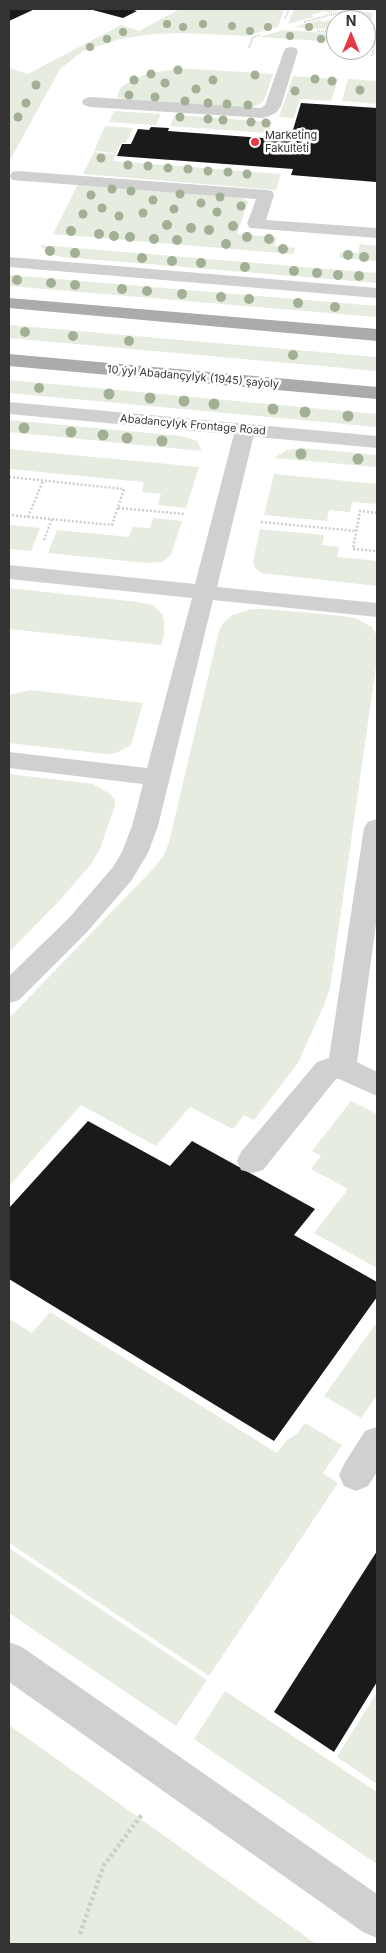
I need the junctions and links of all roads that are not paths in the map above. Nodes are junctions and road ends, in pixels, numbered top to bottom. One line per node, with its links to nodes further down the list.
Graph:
1 (291, 51): 2 (street)
2 (90, 102)
3 (18, 176): 4 (street)
4 (377, 233)
5 (9, 262): 6 (street)
6 (377, 293)
7 (9, 303): 8 (main road)
8 (377, 335)
9 (9, 360): 10 (main road, 10 ýyl Abadançylyk (1945) şaýoly)
10 (377, 393)
11 (9, 408): 12 (street, Abadancylyk Frontage Road)
12 (245, 430): 13 (street, Abadancylyk Frontage Road); 15 (street)
13 (377, 442)
14 (9, 572): 15 (street)
15 (204, 592): 16 (street); 18 (street)
16 (377, 610)
17 (9, 760): 18 (street)
18 (158, 777): 20 (street)
19 (376, 842): 21 (street)
20 (9, 993)
21 (342, 1067): 22 (street); 23 (street)
22 (377, 1085)
23 (252, 1161)
24 (377, 1442): 25 (street)
25 (356, 1475)
26 (9, 1660): 27 (street)
27 (377, 1918)

